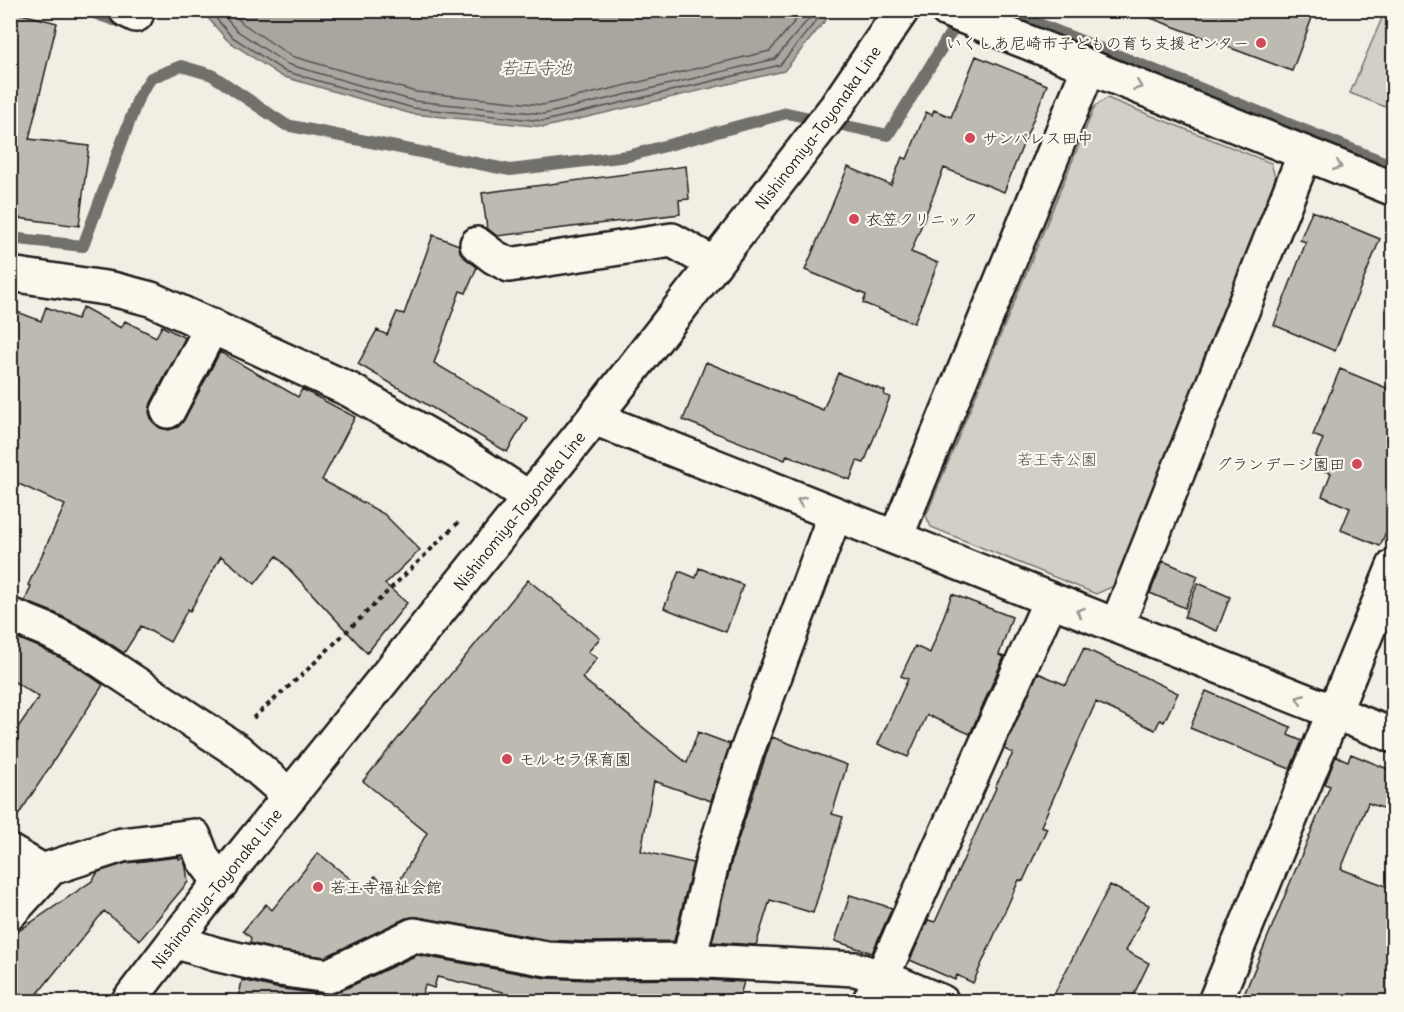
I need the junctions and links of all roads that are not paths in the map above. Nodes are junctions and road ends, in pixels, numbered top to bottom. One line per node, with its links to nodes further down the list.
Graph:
1 (126, 10): 2 (street)
2 (138, 10)
3 (902, 10): 9 (street, Nishinomiya-Toyonaka Line)
4 (946, 10): 5 (street)
5 (1089, 67): 6 (street, one-way to 6); 16 (street)
6 (1305, 153): 7 (street, one-way to 7); 20 (street)
7 (1394, 189)
8 (477, 244): 9 (street)
9 (714, 264): 13 (street, Nishinomiya-Toyonaka Line)
10 (10, 274): 11 (street)
11 (213, 326): 12 (street); 14 (street)
12 (168, 411)
13 (594, 418): 14 (street, Nishinomiya-Toyonaka Line); 15 (street, one-way to 13)
14 (529, 498): 23 (street, Nishinomiya-Toyonaka Line)
15 (835, 514): 16 (street); 29 (street)
16 (896, 537): 18 (street)
17 (1394, 566): 21 (street)
18 (1050, 601): 20 (street, one-way to 18); 31 (street)
19 (10, 615): 23 (street)
20 (1117, 625): 21 (street, one-way to 20)
21 (1334, 712): 22 (street); 34 (street)
22 (1394, 736)
23 (290, 796): 26 (street, Nishinomiya-Toyonaka Line)
24 (10, 852): 25 (street)
25 (46, 873): 26 (street); 27 (street)
26 (220, 883): 28 (street, Nishinomiya-Toyonaka Line)
27 (10, 913)
28 (175, 941): 30 (street); 32 (street, Nishinomiya-Toyonaka Line)
29 (689, 960): 30 (street); 31 (street)
30 (337, 986)
31 (875, 989): 33 (street)
32 (128, 1002)
33 (942, 1002)
34 (1215, 1002)

